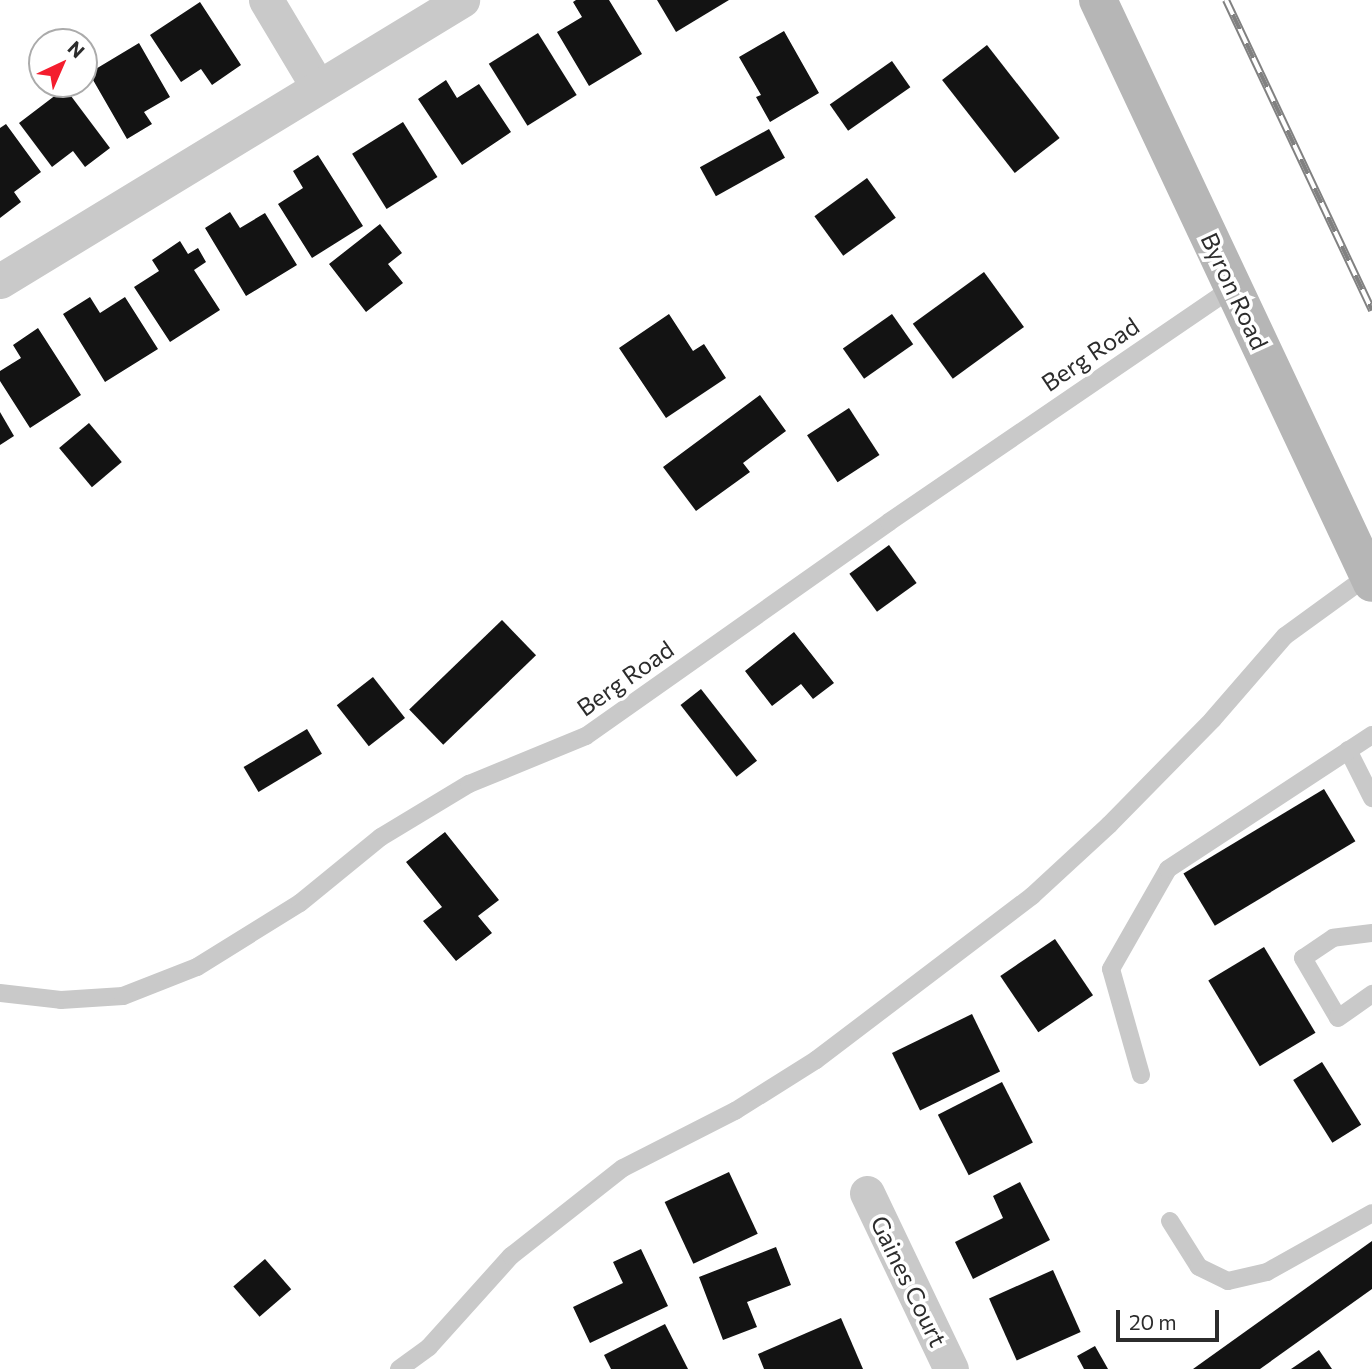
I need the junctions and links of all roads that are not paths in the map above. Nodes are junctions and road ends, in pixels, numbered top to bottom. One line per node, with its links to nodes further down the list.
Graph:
1 (266, 0): 4 (street)
2 (462, 0): 4 (street)
3 (1098, 0): 6 (main road, Byron Road)
4 (318, 87): 5 (street)
5 (0, 281)
6 (1233, 287): 7 (main road, Byron Road); 12 (lane, Berg Road)
7 (1370, 579): 18 (lane)
8 (1372, 735): 9 (lane)
9 (1348, 750): 10 (lane); 14 (lane)
10 (1372, 798)
11 (1372, 933): 13 (lane)
12 (0, 993)
13 (1372, 994)
14 (1141, 1074)
15 (867, 1193): 19 (street, Gaines Court)
16 (1372, 1213): 17 (lane)
17 (1170, 1221)
18 (399, 1369)
19 (951, 1369)

